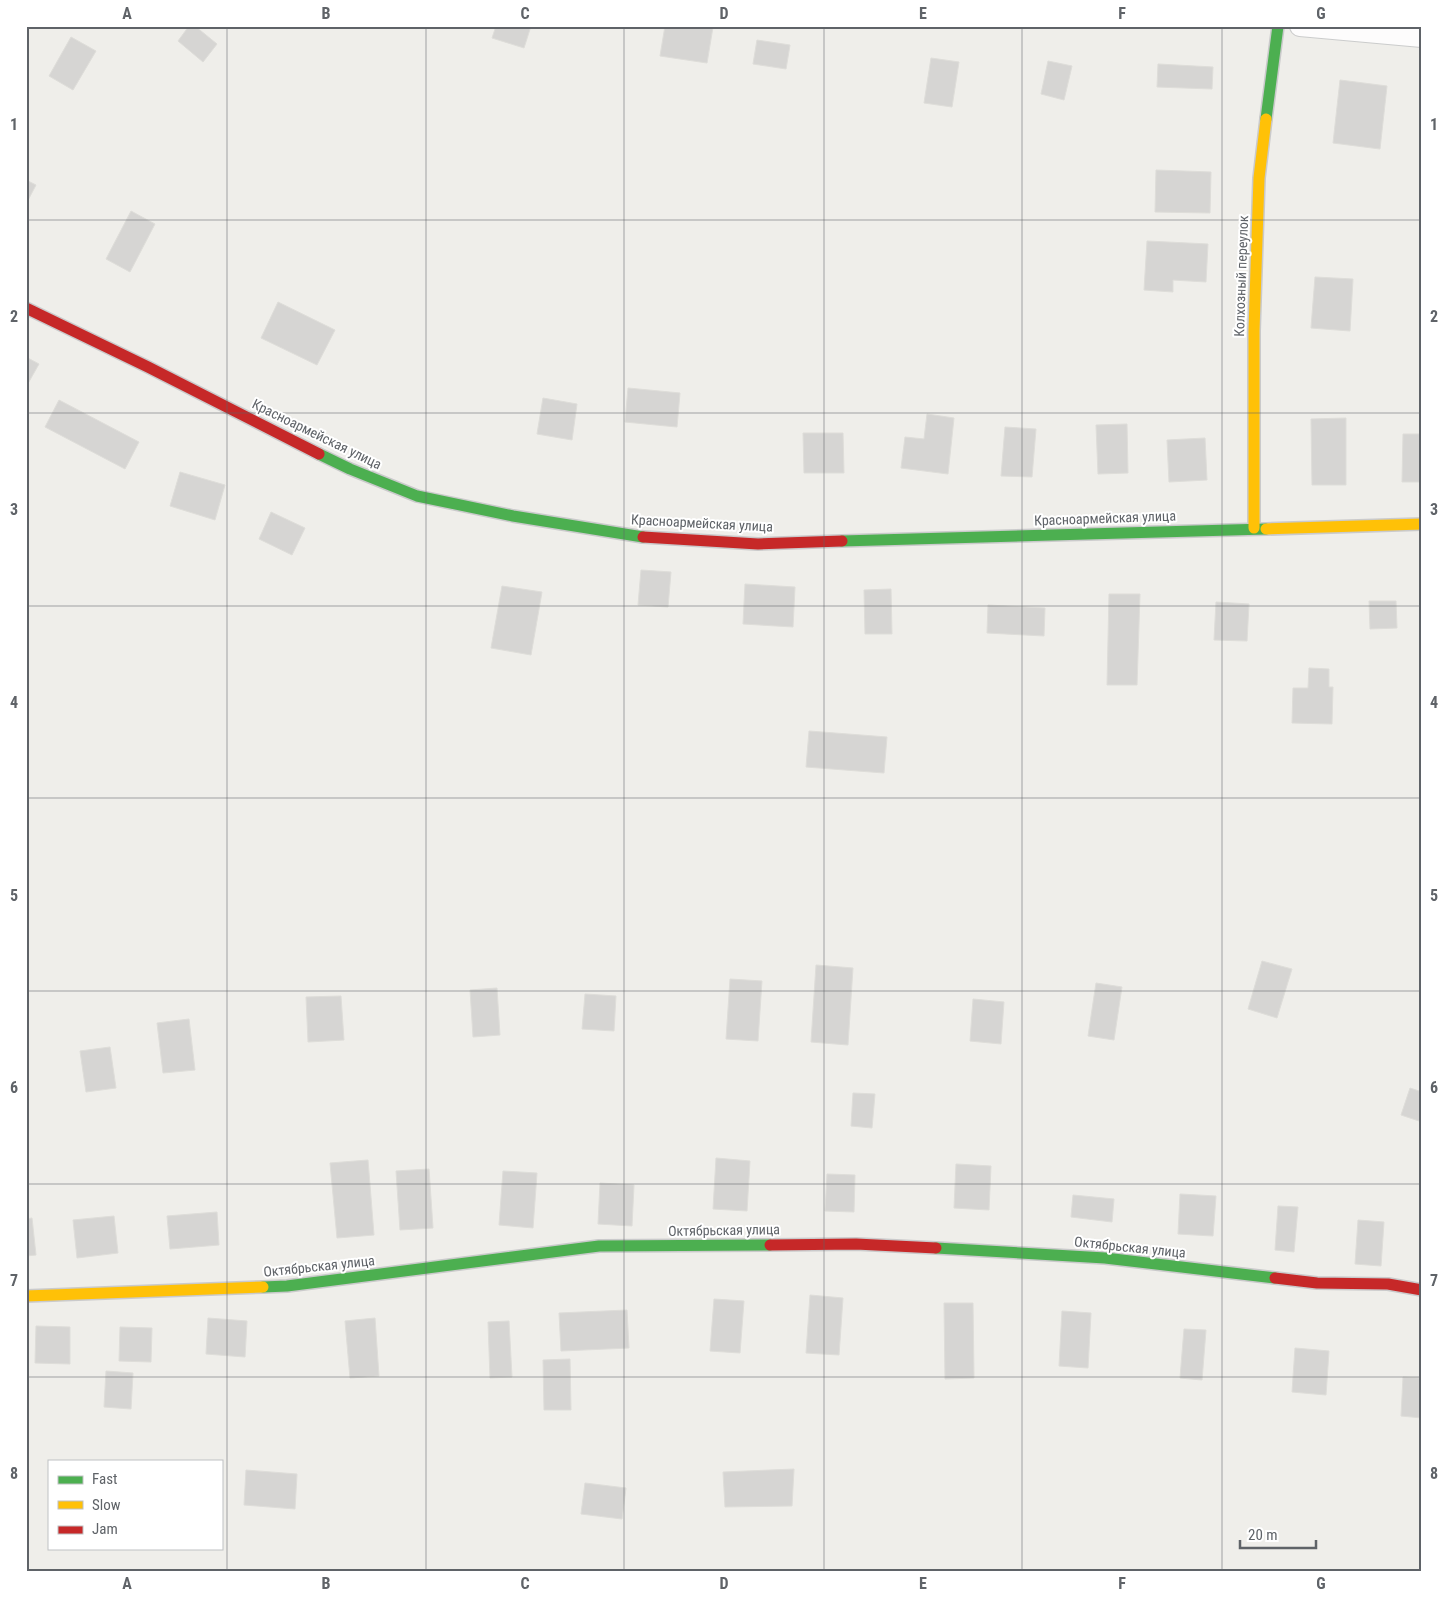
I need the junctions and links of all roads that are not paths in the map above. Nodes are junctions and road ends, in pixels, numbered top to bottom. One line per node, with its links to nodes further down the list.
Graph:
1 (1278, 26): 6 (street, Колхозный переулок)
2 (1300, 26): 3 (street)
3 (1422, 36)
4 (26, 308): 6 (street, Красноармейская улица)
5 (1422, 524): 6 (street, Красноармейская улица)
6 (1254, 528)
7 (1422, 1290): 8 (street, Октябрьская улица)
8 (26, 1296)

